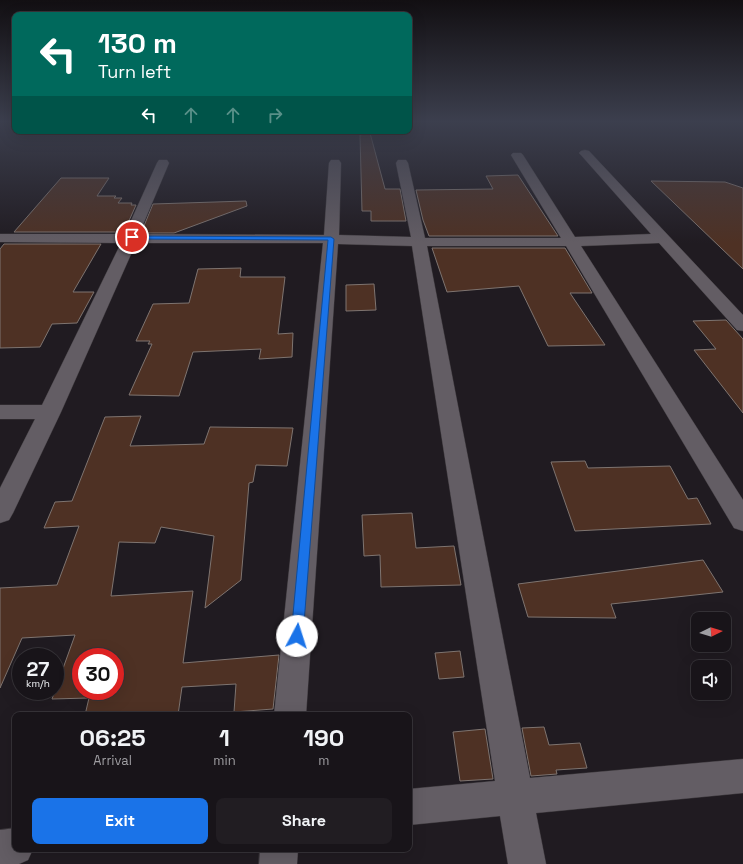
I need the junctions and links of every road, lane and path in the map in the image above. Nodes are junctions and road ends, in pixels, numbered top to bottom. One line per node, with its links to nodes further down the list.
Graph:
1 (521, 162): 11 (street)
2 (594, 162): 8 (street)
3 (162, 163): 6 (street)
4 (335, 163): 9 (street)
5 (402, 163): 10 (street)
6 (132, 237): 7 (street); 9 (street); 14 (street)
7 (0, 238)
8 (664, 238): 11 (street); 12 (street)
9 (331, 239): 10 (street); 17 (street)
10 (419, 242): 11 (street); 19 (street)
11 (569, 242): 16 (street)
12 (743, 326)
13 (0, 412): 14 (street)
14 (50, 412): 15 (street)
15 (0, 512)
16 (743, 521)
17 (290, 712)
18 (743, 776): 19 (street)
19 (515, 796): 20 (street); 25 (street)
20 (412, 807)
21 (12, 848): 22 (street)
22 (0, 849)
23 (279, 852): 24 (street)
24 (278, 864)
25 (527, 864)

